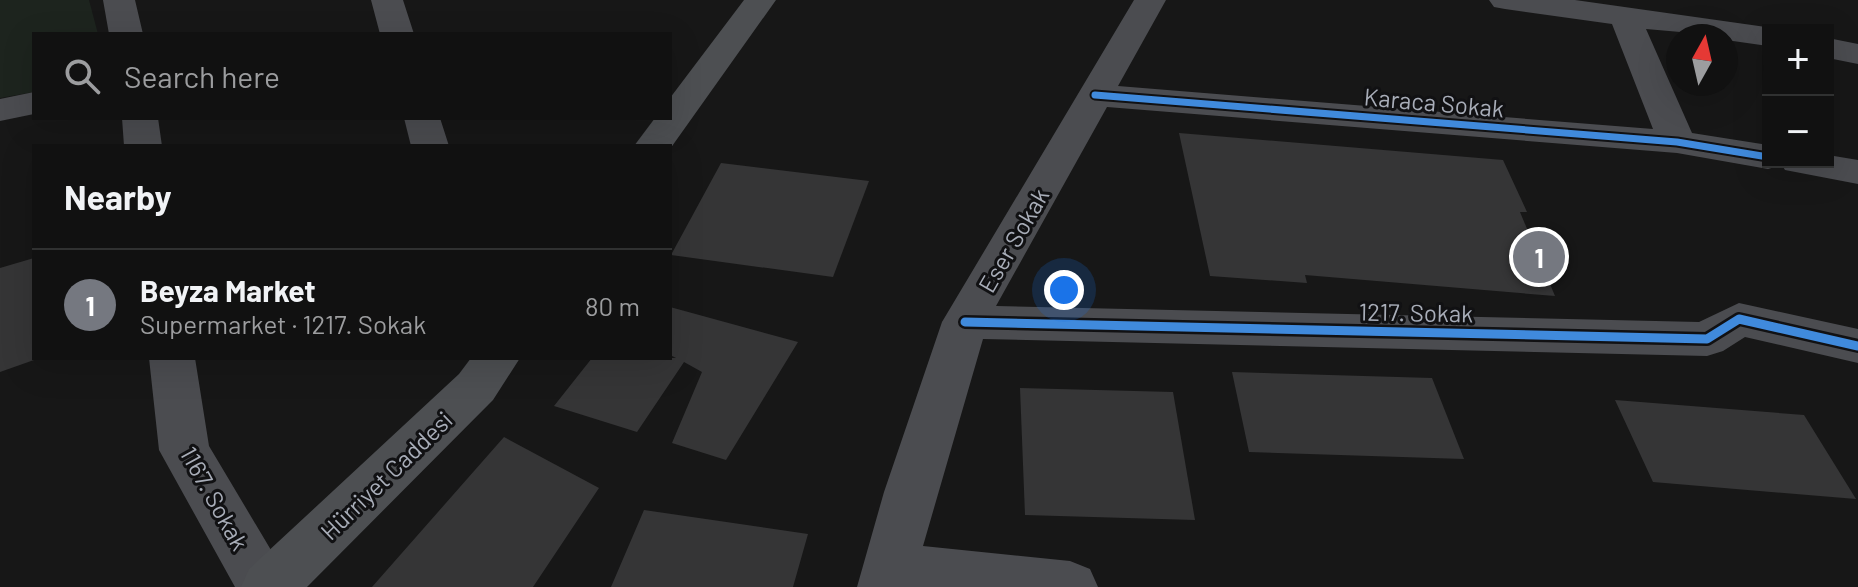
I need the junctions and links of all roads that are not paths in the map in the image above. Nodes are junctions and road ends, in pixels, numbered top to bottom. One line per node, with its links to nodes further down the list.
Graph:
1 (119, 0): 7 (street)
2 (387, 0): 8 (street)
3 (760, 0): 20 (main road)
4 (1150, 0): 12 (street, Eser Sokak)
5 (1505, 0): 6 (street)
6 (1624, 15): 9 (street); 17 (street)
7 (126, 32)
8 (396, 32)
9 (1762, 35)
10 (1834, 49): 11 (street)
11 (1858, 54)
12 (1095, 95): 17 (street, Karaca Sokak); 24 (street, Eser Sokak)
13 (32, 103): 14 (street)
14 (0, 110)
15 (140, 120): 18 (street)
16 (423, 120): 19 (street)
17 (1677, 142): 21 (street, Karaca Sokak)
18 (143, 144)
19 (429, 144)
20 (654, 144)
21 (1762, 156)
22 (1834, 168): 23 (street)
23 (1858, 172)
24 (965, 322): 25 (street, 1217. Sokak); 28 (street, Eser Sokak)
25 (1858, 346)
26 (172, 360): 29 (street, 1167. Sokak)
27 (496, 360): 29 (main road, Hürriyet Caddesi)
28 (888, 577): 30 (street)
29 (267, 587)
30 (1070, 587)

